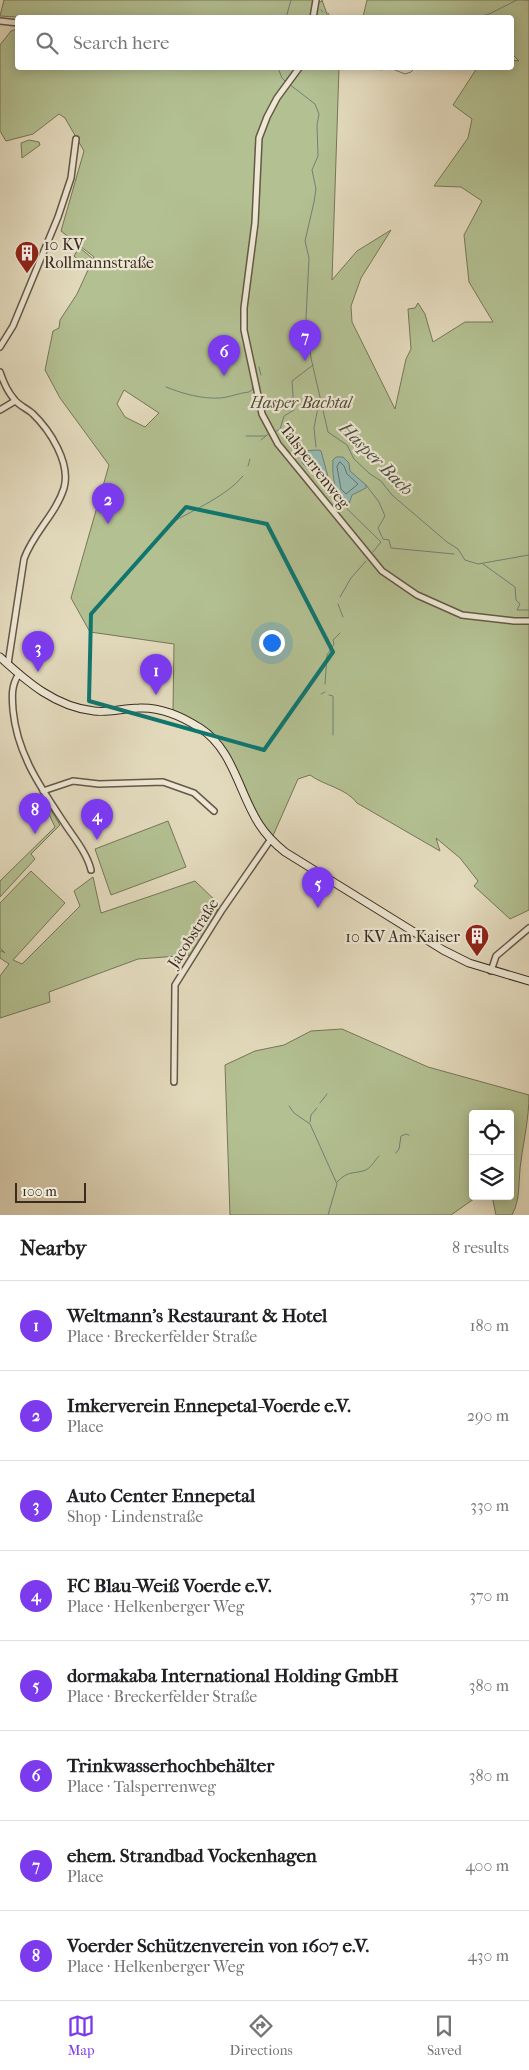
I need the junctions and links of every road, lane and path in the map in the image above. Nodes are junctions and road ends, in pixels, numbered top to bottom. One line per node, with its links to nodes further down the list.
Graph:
1 (316, 0): 2 (street)
2 (314, 15)
3 (0, 21): 4 (street)
4 (15, 23)
5 (298, 70): 12 (street, Talsperrenweg)
6 (76, 139): 7 (street)
7 (2, 338): 8 (street)
8 (0, 347)
9 (0, 372): 10 (street)
10 (15, 401): 11 (street); 14 (street)
11 (0, 410)
12 (529, 621)
13 (0, 657): 14 (main road)
14 (8, 664): 15 (main road)
15 (19, 674): 16 (street); 18 (main road)
16 (43, 791): 17 (street); 19 (street)
17 (214, 811)
18 (271, 839): 21 (main road); 23 (street, Jacobstraße)
19 (90, 870)
20 (529, 928): 21 (street)
21 (490, 971): 22 (main road)
22 (529, 981)
23 (174, 1082)

